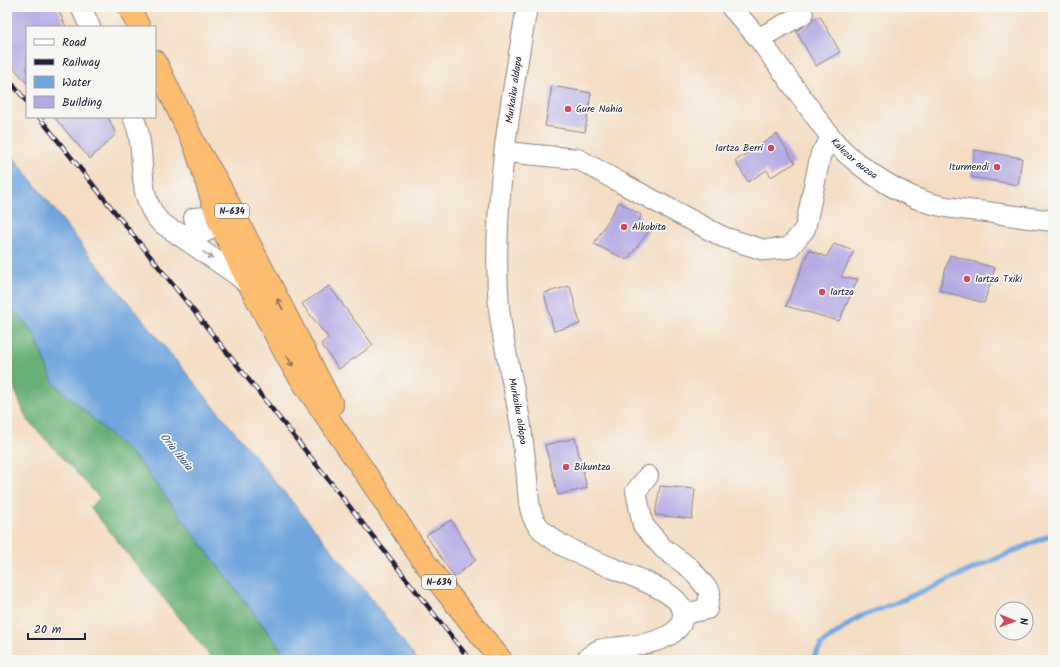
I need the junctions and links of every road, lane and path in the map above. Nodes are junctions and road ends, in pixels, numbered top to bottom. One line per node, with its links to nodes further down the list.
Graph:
1 (81, 7): 6 (street)
2 (129, 7): 7 (highway)
3 (527, 7): 12 (street, Murkaiku aldapa)
4 (731, 7): 8 (street, Kalezar auzoa)
5 (803, 14): 8 (street)
6 (90, 26)
7 (138, 26)
8 (759, 39): 11 (street, Kalezar auzoa)
9 (156, 63): 13 (highway, N-634)
10 (134, 118): 17 (street)
11 (832, 139): 12 (street); 16 (street, Kalezar auzoa)
12 (505, 152): 21 (street, Murkaiku aldapa)
13 (213, 185): 14 (street); 15 (highway, N-634); 19 (highway, N-634)
14 (194, 218): 15 (street); 17 (street)
15 (218, 219): 17 (street); 19 (highway, N-634)
16 (1045, 220): 18 (street, Kalezar auzoa)
17 (169, 228): 19 (street, one-way to 19)
18 (1053, 236)
19 (258, 282): 22 (highway, N-634)
20 (648, 476): 21 (street)
21 (684, 614): 23 (street)
22 (501, 660)
23 (586, 660)

